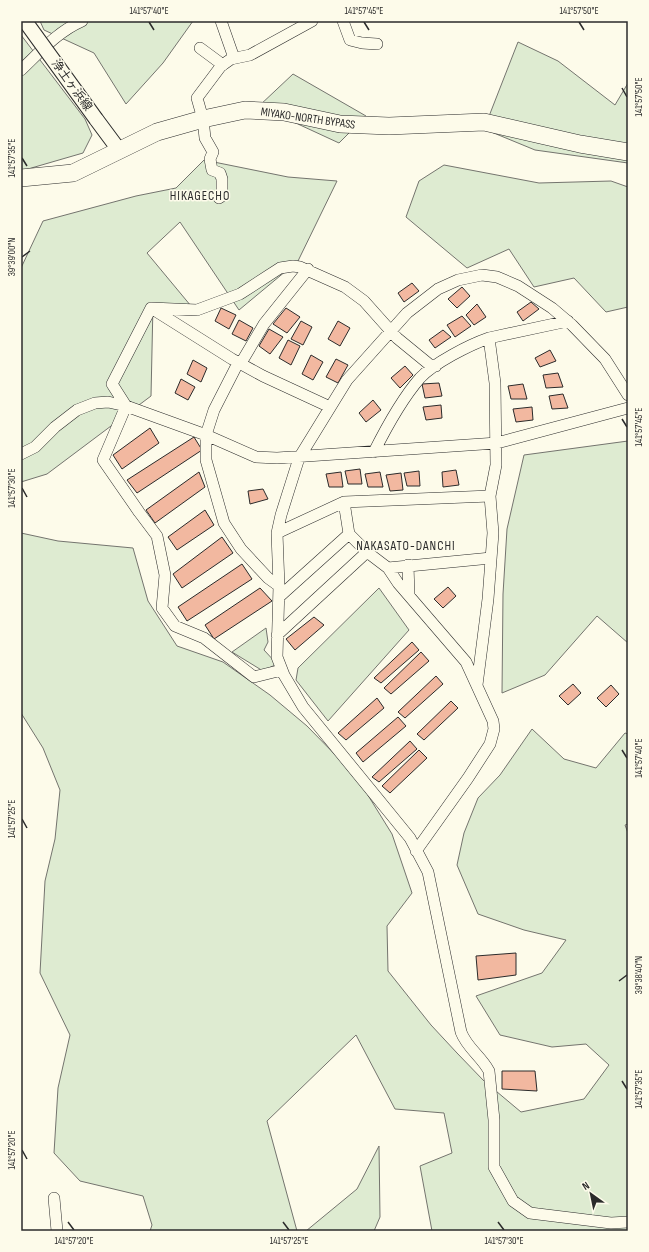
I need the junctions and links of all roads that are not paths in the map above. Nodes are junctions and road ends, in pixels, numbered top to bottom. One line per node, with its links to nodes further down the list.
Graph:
1 (26, 21): 12 (main road, 浄土ヶ浜線, bridge)
2 (82, 21): 10 (street)
3 (221, 21): 8 (street)
4 (312, 21): 8 (street)
5 (343, 21): 6 (street)
6 (377, 44)
7 (200, 48): 9 (street)
8 (234, 58): 9 (street)
9 (223, 65): 11 (street)
10 (21, 70)
11 (202, 119): 12 (highway, MIYAKO-NORTH BYPASS); 13 (highway, MIYAKO-NORTH BYPASS); 15 (street)
12 (119, 150): 14 (highway, MIYAKO-NORTH BYPASS)
13 (628, 152)
14 (21, 178)
15 (219, 198)
16 (308, 269): 17 (street); 19 (street); 21 (street)
17 (151, 308): 21 (street); 24 (street)
18 (568, 321): 19 (street); 20 (street); 23 (street)
19 (390, 331): 22 (street); 25 (street)
20 (489, 338): 22 (street); 28 (street)
21 (240, 363): 25 (street); 27 (street)
22 (436, 366): 29 (street)
23 (628, 395)
24 (126, 406): 27 (street); 30 (street); 43 (street)
25 (330, 407): 31 (street)
26 (628, 408): 28 (street)
27 (206, 435): 31 (street); 40 (street)
28 (497, 443): 29 (street); 32 (street)
29 (374, 452): 31 (street)
30 (21, 454)
31 (299, 458): 34 (street)
32 (490, 496): 33 (street); 37 (street)
33 (344, 502): 34 (street); 35 (street)
34 (277, 534): 40 (street)
35 (349, 534): 36 (street); 40 (street)
36 (368, 552): 39 (street); 42 (street)
37 (491, 558): 38 (street); 44 (street)
38 (408, 565): 39 (street); 41 (street)
39 (388, 568): 41 (street)
40 (279, 592): 42 (street)
41 (409, 595): 44 (street)
42 (277, 635): 43 (street)
43 (282, 670): 45 (street)
44 (477, 685): 45 (street)
45 (416, 851): 47 (street)
46 (54, 1198): 48 (street)
47 (628, 1222)
48 (57, 1231)

